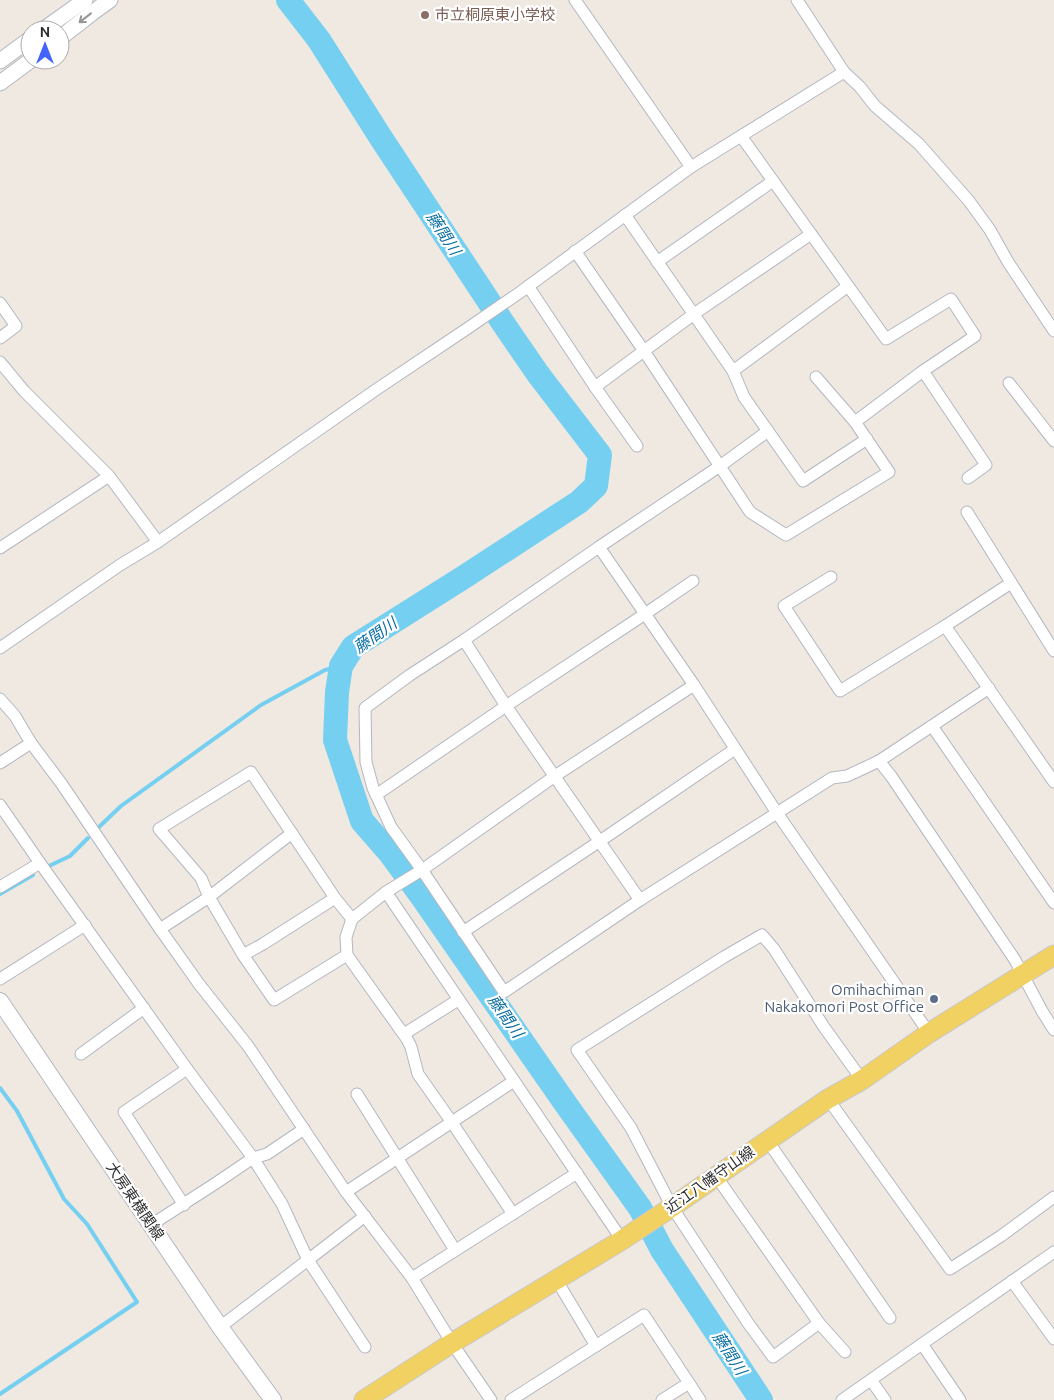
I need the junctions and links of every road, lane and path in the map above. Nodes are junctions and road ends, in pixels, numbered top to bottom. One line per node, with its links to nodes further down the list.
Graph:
1 (85, 0): 5 (street)
2 (110, 0): 6 (street, one-way to 6)
3 (575, 0): 13 (street)
4 (796, 0): 10 (street)
5 (57, 20)
6 (70, 30)
7 (20, 46): 8 (street)
8 (0, 60)
9 (20, 68): 11 (street)
10 (844, 72): 12 (street); 23 (street)
11 (0, 83)
12 (741, 136): 13 (street); 14 (street)
13 (691, 167): 15 (street)
14 (773, 181): 16 (street); 18 (street)
15 (625, 215): 17 (street); 18 (street)
16 (811, 234): 19 (street); 22 (street)
17 (575, 252): 20 (street); 25 (street)
18 (657, 262): 22 (street)
19 (848, 286): 27 (street); 28 (street)
20 (523, 289): 31 (street); 41 (street)
21 (0, 302): 24 (street)
22 (694, 314): 25 (street); 27 (street)
23 (1054, 331)
24 (0, 338)
25 (644, 352): 31 (street); 37 (street)
26 (0, 362): 38 (street)
27 (733, 371): 33 (street)
28 (923, 371): 32 (street); 39 (street)
29 (816, 377): 32 (street)
30 (1009, 383): 34 (street)
31 (595, 387): 36 (street)
32 (855, 422): 35 (street)
33 (768, 431): 35 (street); 37 (street)
34 (1052, 435)
35 (867, 439): 37 (street)
36 (637, 446)
37 (720, 466): 42 (street)
38 (109, 476): 41 (street); 43 (street)
39 (968, 478)
40 (967, 512): 46 (street)
41 (158, 542): 50 (street)
42 (599, 546): 47 (street); 49 (street)
43 (0, 548)
44 (831, 577): 48 (street)
45 (693, 581): 47 (street)
46 (1011, 583): 48 (street); 51 (street)
47 (645, 614): 52 (street); 55 (street)
48 (945, 626): 53 (street)
49 (464, 640): 55 (street); 63 (street)
50 (0, 648)
51 (1054, 651)
52 (694, 685): 58 (street); 61 (street)
53 (989, 688): 56 (street); 62 (street)
54 (0, 699): 57 (street)
55 (506, 706): 61 (street); 63 (street)
56 (932, 726): 59 (street); 75 (street)
57 (31, 743): 60 (street); 78 (street)
58 (735, 749): 65 (street); 67 (street)
59 (879, 761): 65 (street); 83 (street)
60 (0, 763)
61 (555, 776): 67 (street); 69 (street)
62 (1054, 782)
63 (376, 796): 69 (street)
64 (0, 805): 68 (street)
65 (777, 813): 74 (street); 89 (street)
66 (292, 833): 72 (street); 72 (street); 73 (street)
67 (600, 841): 74 (street); 79 (street)
68 (40, 863): 70 (street); 77 (street)
69 (422, 870): 71 (street); 79 (street)
70 (0, 887)
71 (386, 892): 76 (street); 85 (street)
72 (209, 896): 78 (street); 81 (street)
73 (335, 898): 76 (street); 81 (street)
74 (640, 900): 79 (street)
75 (1054, 903)
76 (352, 919): 80 (street)
77 (85, 925): 84 (street); 87 (street)
78 (160, 929): 98 (street)
79 (463, 932)
80 (347, 954): 81 (street); 90 (street)
81 (243, 955)
82 (1054, 955): 83 (main road, 近江八幡守山線)
83 (1022, 975): 88 (street); 89 (main road, 近江八幡守山線)
84 (0, 980)
85 (458, 1000): 90 (street); 93 (street)
86 (0, 1001): 110 (main road, 大房東横関線)
87 (144, 1008): 91 (street); 92 (street)
88 (1054, 1030)
89 (929, 1033): 94 (main road, 近江八幡守山線)
90 (404, 1034): 97 (street)
91 (81, 1054)
92 (187, 1069): 100 (street); 106 (street)
93 (514, 1080): 97 (street); 102 (street)
94 (862, 1080): 96 (main road, 近江八幡守山線); 107 (street)
95 (357, 1094): 101 (street)
96 (828, 1098): 99 (main road, 近江八幡守山線); 105 (street)
97 (451, 1121): 101 (street); 108 (street)
98 (304, 1130): 100 (street); 104 (street)
99 (767, 1140): 103 (main road, 近江八幡守山線); 118 (street)
100 (253, 1158): 106 (street); 114 (street)
101 (396, 1158): 104 (street); 112 (street)
102 (577, 1173): 108 (street); 111 (street)
103 (716, 1176): 107 (main road, 近江八幡守山線); 119 (street)
104 (346, 1192): 109 (street)
105 (1053, 1201)
106 (184, 1205): 110 (street)
107 (672, 1207): 111 (main road, 近江八幡守山線); 119 (street)
108 (513, 1214): 112 (street)
109 (365, 1216): 114 (street); 115 (street)
110 (151, 1225): 120 (main road, 大房東横関線)
111 (622, 1240): 116 (main road, 近江八幡守山線)
112 (455, 1250): 115 (street)
113 (1054, 1252): 117 (street)
114 (308, 1260): 120 (street); 125 (street)
115 (412, 1278): 122 (street)
116 (556, 1280): 122 (main road, 近江八幡守山線); 124 (street)
117 (1012, 1281): 121 (street); 123 (street)
118 (890, 1318)
119 (819, 1323): 126 (street)
120 (220, 1327): 129 (main road, 大房東横関線)
121 (1054, 1338)
122 (452, 1343): 130 (main road, 近江八幡守山線); 131 (street)
123 (922, 1344): 127 (street); 137 (street)
124 (596, 1346): 128 (street); 132 (street)
125 (365, 1347)
126 (845, 1352)
127 (871, 1380): 135 (street); 136 (street)
128 (689, 1383): 133 (street); 134 (street)
129 (273, 1400)
130 (364, 1400)
131 (491, 1400)
132 (511, 1400)
133 (662, 1400)
134 (700, 1400)
135 (842, 1400)
136 (885, 1400)
137 (960, 1400)

